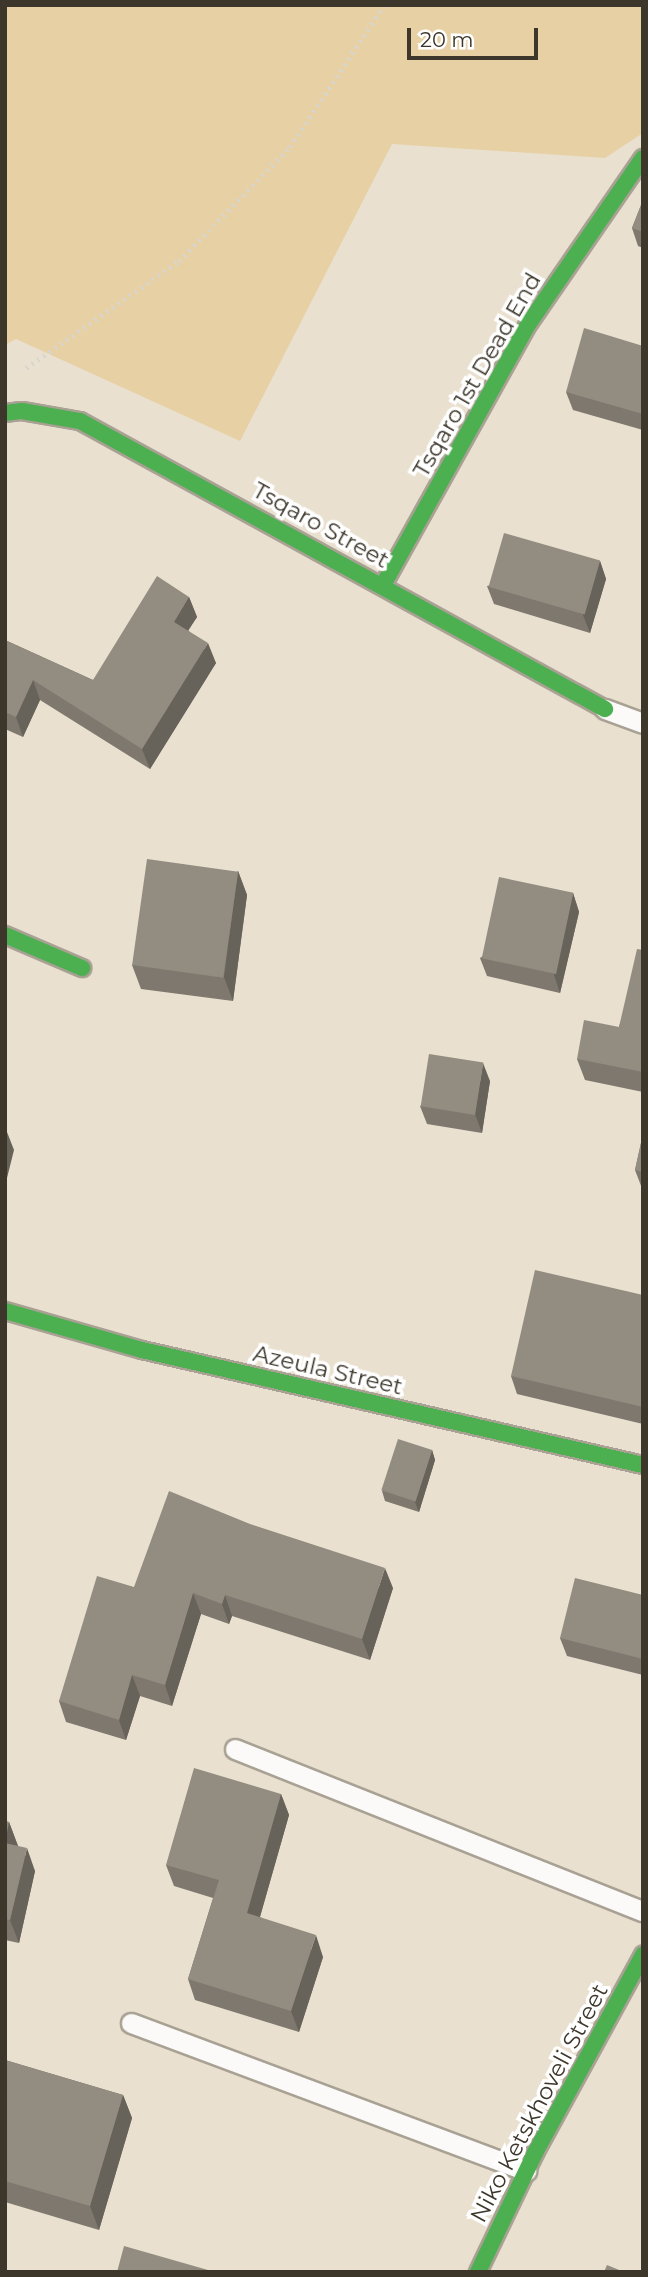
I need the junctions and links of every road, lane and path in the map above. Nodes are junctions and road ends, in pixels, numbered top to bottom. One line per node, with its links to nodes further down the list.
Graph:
1 (384, 5): 3 (path)
2 (643, 158): 5 (street, Tsqaro 1st Dead End)
3 (22, 371)
4 (5, 414): 5 (street, Tsqaro Street)
5 (383, 585): 6 (street, Tsqaro Street)
6 (605, 709): 7 (lane)
7 (643, 723)
8 (5, 934): 9 (street)
9 (82, 968)
10 (5, 1311): 11 (street, Azeula Street)
11 (643, 1465)
12 (235, 1749): 13 (lane)
13 (643, 1911)
14 (643, 1955): 16 (street, Niko Ketskhoveli Street)
15 (131, 2024): 16 (lane)
16 (526, 2171): 17 (street, Niko Ketskhoveli Street)
17 (478, 2272)

